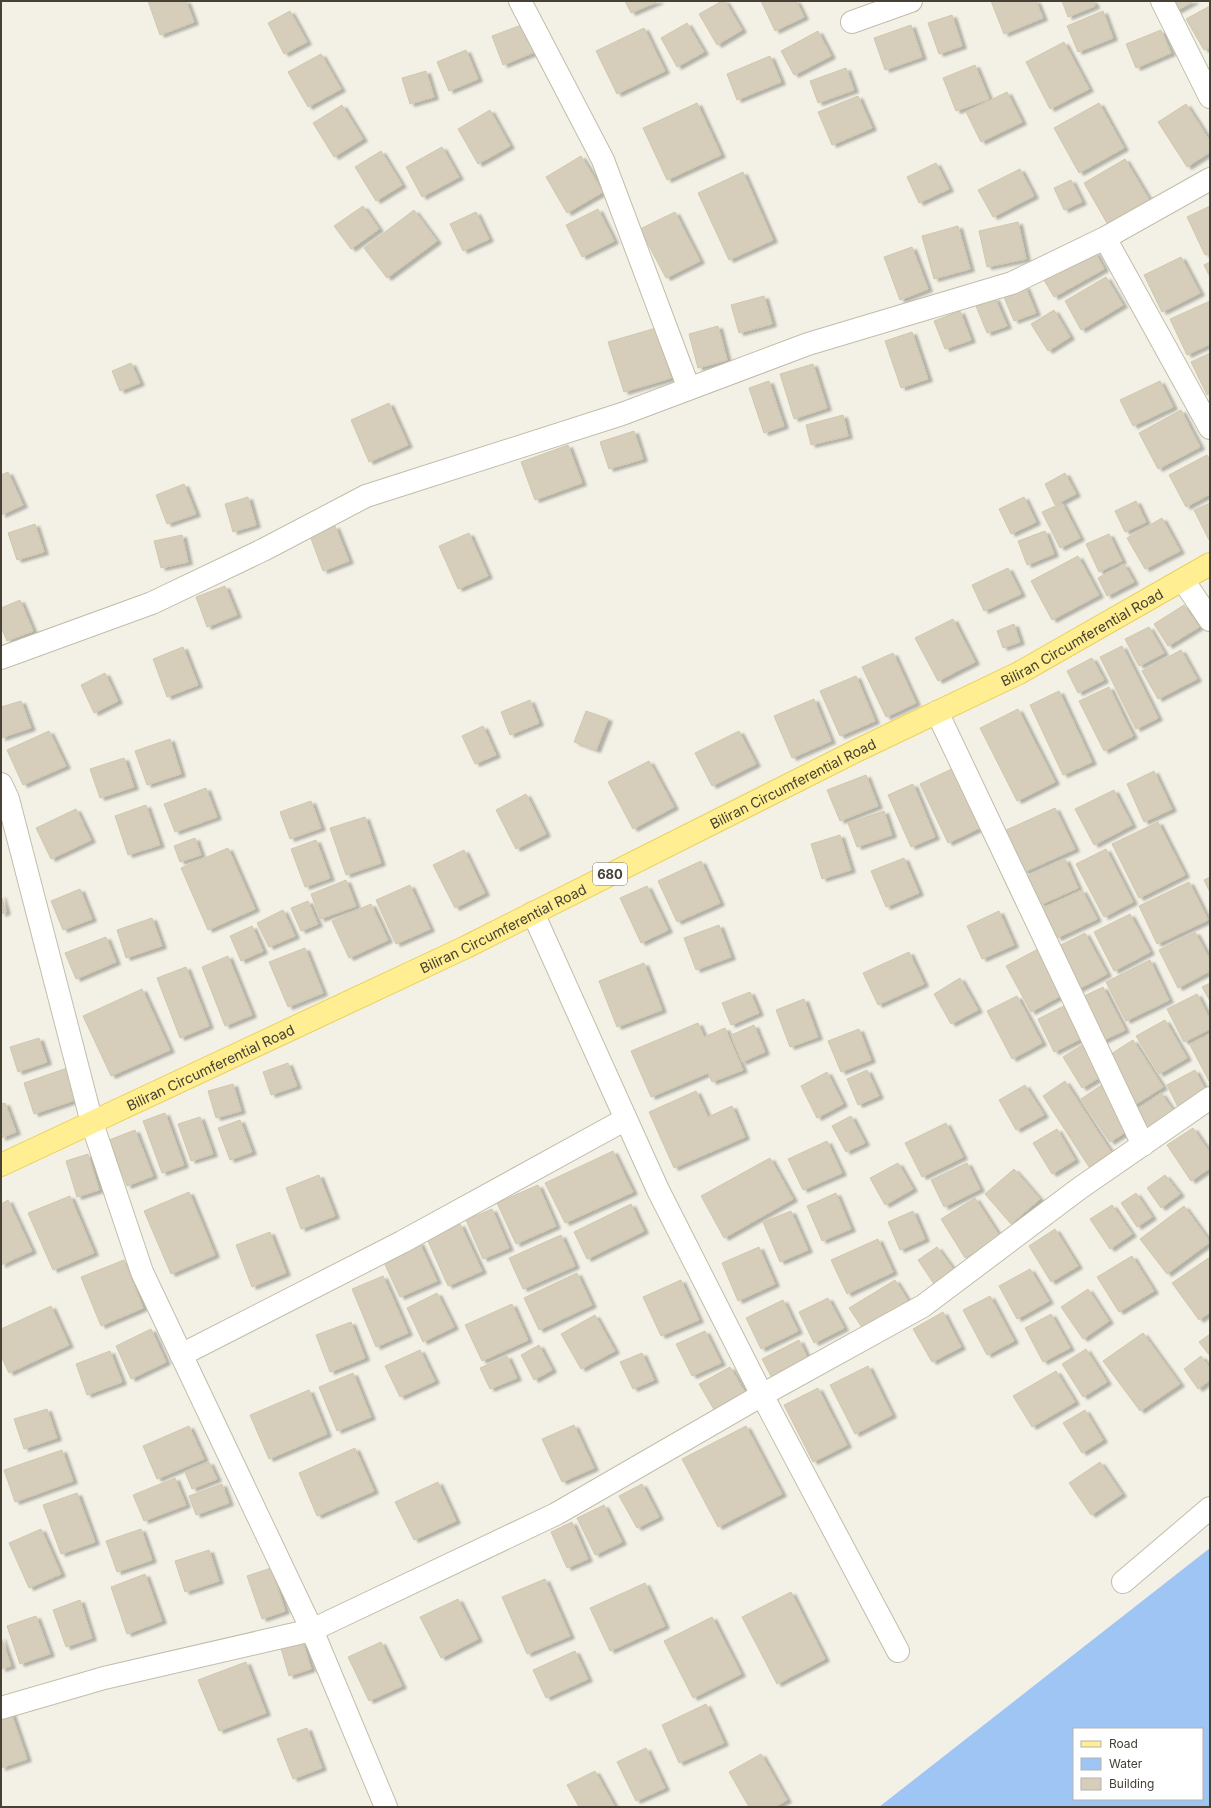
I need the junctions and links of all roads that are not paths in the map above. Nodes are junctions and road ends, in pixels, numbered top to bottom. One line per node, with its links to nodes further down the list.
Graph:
1 (520, 1): 8 (street)
2 (911, 1): 4 (street)
3 (1162, 1): 5 (street)
4 (852, 22)
5 (1210, 97)
6 (1210, 179): 7 (street)
7 (1105, 238): 8 (street); 9 (street)
8 (689, 389): 13 (street)
9 (1210, 428)
10 (1210, 564): 11 (main road, Biliran Circumferential Road / 680)
11 (1183, 580): 12 (street); 14 (main road, Biliran Circumferential Road / 680)
12 (1210, 620)
13 (1, 658)
14 (937, 712): 16 (main road, Biliran Circumferential Road / 680); 20 (street)
15 (1, 784): 19 (street)
16 (533, 913): 18 (street); 19 (main road, Biliran Circumferential Road / 680)
17 (1210, 1098): 20 (street)
18 (626, 1119): 22 (street); 23 (street)
19 (92, 1123): 21 (main road, Biliran Circumferential Road / 680); 22 (street)
20 (1143, 1145): 23 (street)
21 (1, 1165)
22 (181, 1355): 26 (street)
23 (762, 1395): 26 (street); 27 (street)
24 (1210, 1508): 25 (street)
25 (1123, 1582)
26 (312, 1630): 28 (street); 29 (street)
27 (898, 1651)
28 (1, 1708)
29 (386, 1807)

